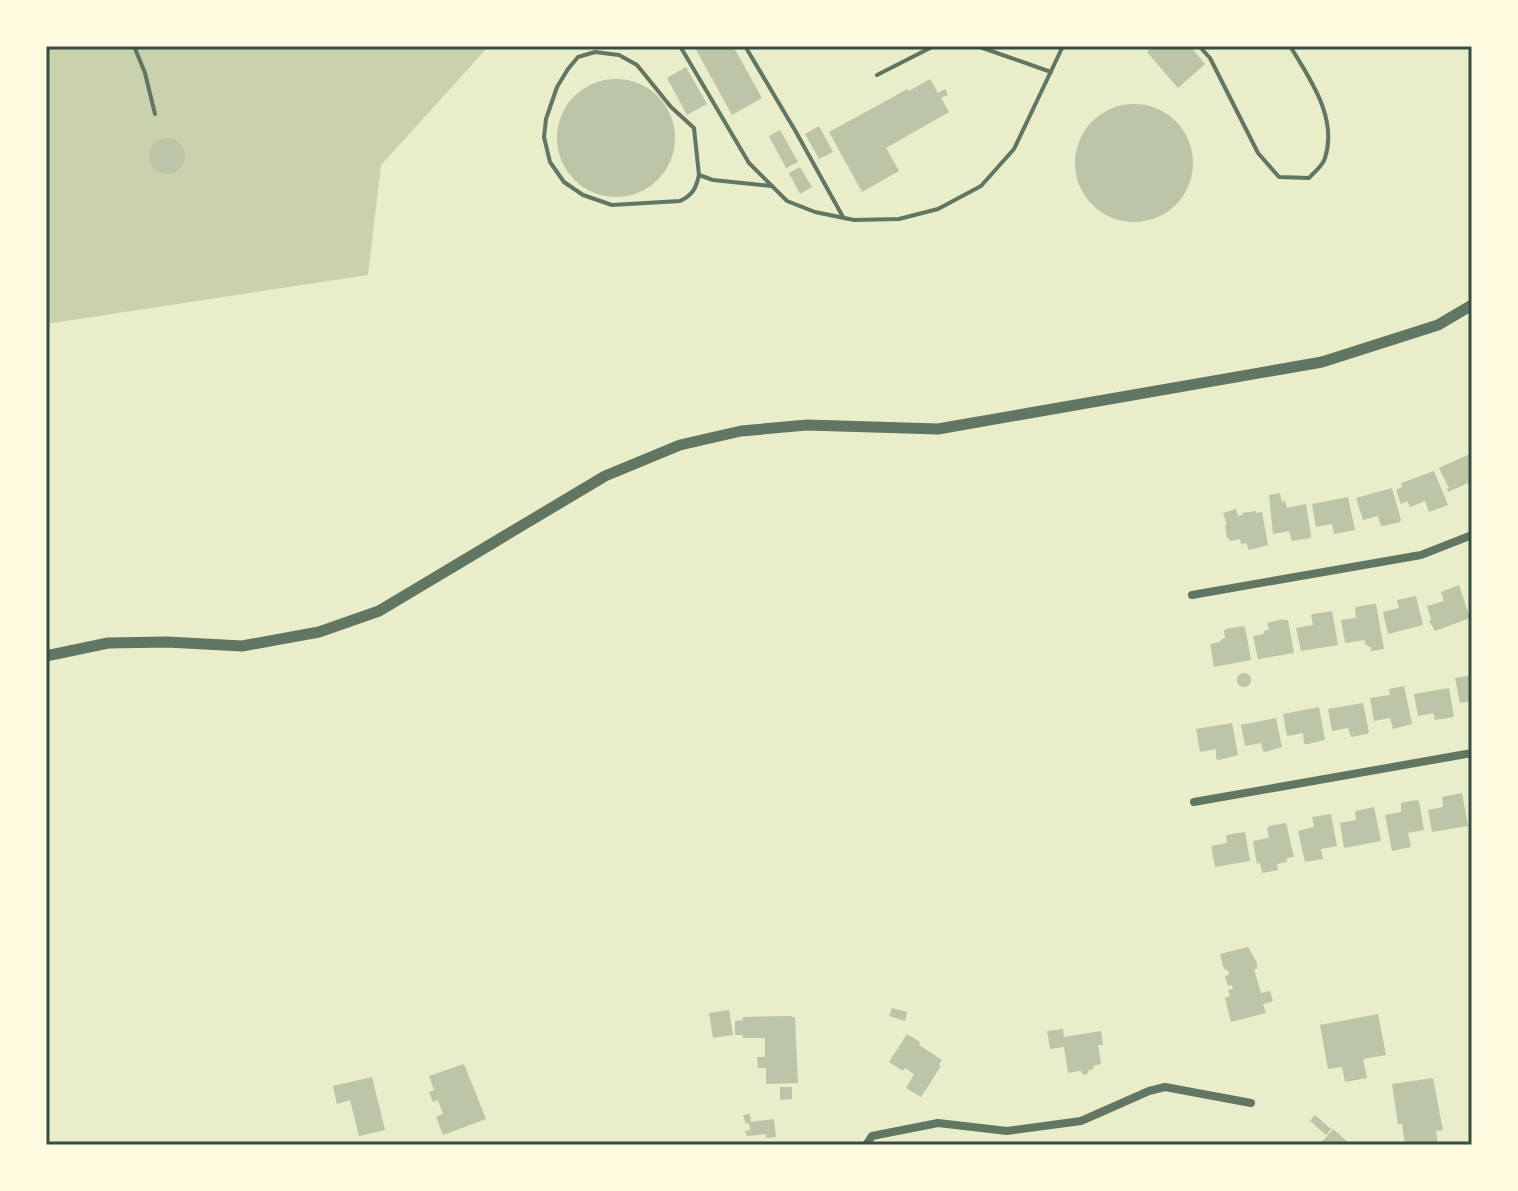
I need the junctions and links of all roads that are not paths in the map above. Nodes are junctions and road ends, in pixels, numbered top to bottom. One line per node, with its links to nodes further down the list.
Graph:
1 (134, 46): 11 (lane)
2 (680, 46): 13 (lane)
3 (745, 46): 14 (lane)
4 (934, 46): 10 (lane)
5 (977, 46): 9 (lane)
6 (1063, 46): 9 (lane)
7 (1199, 46): 8 (lane)
8 (1290, 46)
9 (1051, 72): 14 (lane)
10 (877, 75)
11 (155, 114)
12 (699, 175): 12 (lane); 13 (lane)
13 (772, 186): 14 (lane)
14 (844, 218)
15 (1472, 305): 18 (street)
16 (1472, 535): 17 (street)
17 (1192, 595)
18 (46, 656)
19 (1472, 753): 20 (street)
20 (1194, 802)
21 (1251, 1103): 22 (street)
22 (866, 1145)

